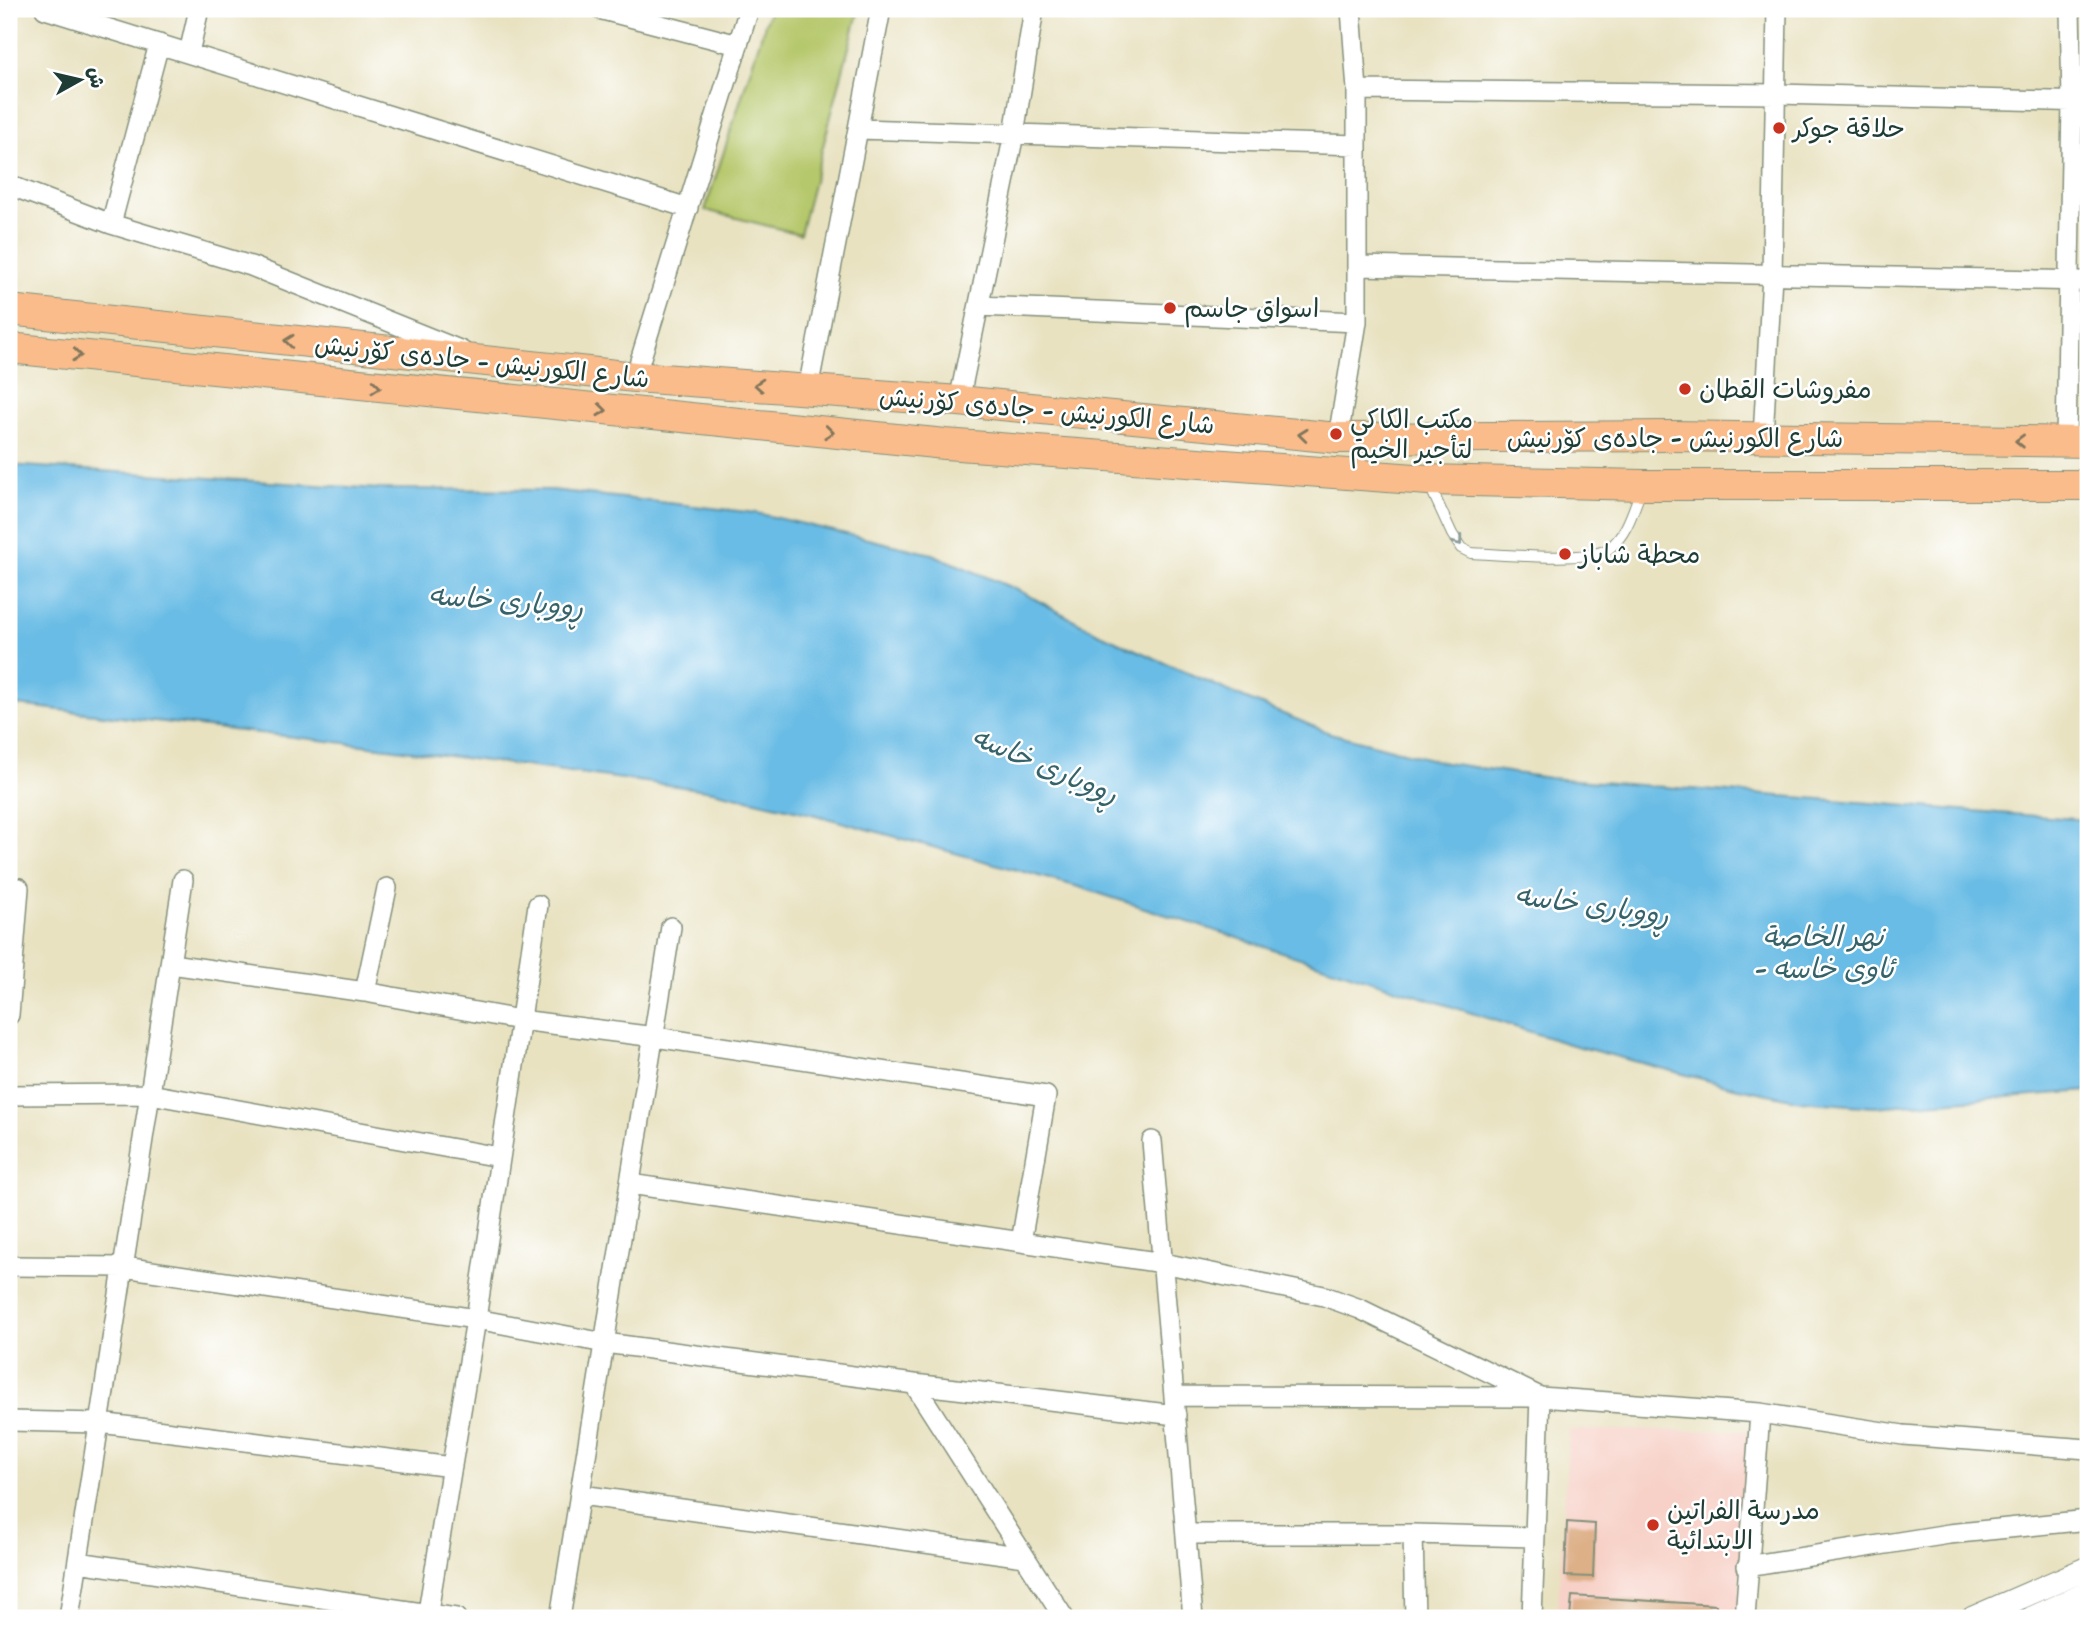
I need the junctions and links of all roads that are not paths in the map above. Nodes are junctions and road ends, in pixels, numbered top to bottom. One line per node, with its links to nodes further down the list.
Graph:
1 (46, 9): 10 (street)
2 (199, 9): 12 (street)
3 (599, 9): 11 (street)
4 (749, 9): 11 (street)
5 (881, 9): 16 (street)
6 (1034, 9): 17 (street)
7 (1351, 9): 13 (street)
8 (1777, 9): 14 (street)
9 (2070, 9): 15 (street)
10 (159, 44): 12 (street); 21 (street)
11 (738, 45): 20 (street)
12 (189, 53): 20 (street)
13 (1357, 90): 14 (street); 18 (street)
14 (1777, 94): 15 (street); 23 (street)
15 (2080, 102): 24 (street)
16 (859, 129): 17 (street); 31 (street)
17 (1014, 134): 18 (street); 25 (street)
18 (1357, 145): 22 (street)
19 (9, 185): 21 (street)
20 (688, 208): 30 (street)
21 (111, 224): 29 (street)
22 (1357, 266): 23 (street); 27 (street)
23 (1773, 275): 24 (street); 35 (street)
24 (2078, 280): 37 (street)
25 (979, 306): 27 (street); 32 (street)
26 (9, 310): 29 (main road, شارع الكورنيش - جادەی کۆرنیش, one-way to 26)
27 (1357, 322): 36 (street)
28 (9, 348): 38 (main road, شارع الكورنيش - جادەی کۆرنیش, one-way to 38)
29 (492, 363): 30 (main road, شارع الكورنيش - جادەی کۆرنیش)
30 (635, 377): 31 (main road, شارع الكورنيش - جادەی کۆرنیش, one-way to 30)
31 (808, 389): 32 (main road, شارع الكورنيش - جادەی کۆرنیش)
32 (960, 401): 36 (main road, شارع الكورنيش - جادەی کۆرنیش, one-way to 32)
33 (1519, 437): 34 (main road, شارع الكورنيش - جادەی کۆرنیش); 36 (main road, شارع الكورنيش - جادەی کۆرنیش); 39 (main road)
34 (1599, 437): 35 (main road, شارع الكورنيش - جادەی کۆرنیش); 40 (main road)
35 (1763, 437): 37 (main road, شارع الكورنيش - جادەی کۆرنیش, one-way to 35)
36 (1338, 438)
37 (2077, 442)
38 (1428, 480): 39 (main road, شارع الكورنيش - جادەی کۆرنیش); 41 (lane, one-way to 41)
39 (1518, 482): 40 (main road, شارع الكورنيش - جادەی کۆرنیش)
40 (1599, 484): 41 (main road, شارع الكورنيش - جادەی کۆرنیش)
41 (1643, 485): 42 (main road, شارع الكورنيش - جادەی کۆرنیش)
42 (2088, 485)
43 (183, 880): 48 (street)
44 (19, 888): 50 (street)
45 (387, 888): 49 (street)
46 (538, 905): 51 (street)
47 (671, 927): 52 (street)
48 (171, 964): 49 (street); 53 (street)
49 (365, 992): 51 (street)
50 (9, 1015)
51 (520, 1020): 52 (street); 56 (street)
52 (654, 1037): 57 (street); 58 (street)
53 (150, 1094): 54 (street); 56 (street); 61 (street)
54 (9, 1095)
55 (1152, 1141): 59 (street)
56 (499, 1157): 62 (street)
57 (630, 1184): 58 (street); 63 (street)
58 (1021, 1242): 59 (street)
59 (1163, 1263): 65 (street); 66 (street)
60 (9, 1266): 61 (street)
61 (124, 1267): 62 (street); 69 (street)
62 (476, 1319): 63 (street); 71 (street)
63 (605, 1343): 64 (street); 72 (street)
64 (914, 1384): 66 (street); 77 (street)
65 (1540, 1397): 66 (street); 67 (street); 76 (street)
66 (1175, 1406): 74 (street)
67 (1760, 1413): 70 (street); 79 (street)
68 (9, 1421): 69 (street)
69 (100, 1423): 71 (street); 78 (street)
70 (2088, 1449)
71 (452, 1467): 82 (street)
72 (581, 1494): 77 (street); 85 (street)
73 (2088, 1521): 79 (street)
74 (1186, 1534): 75 (street); 87 (street)
75 (1412, 1534): 76 (street); 88 (street)
76 (1535, 1537): 89 (street)
77 (1025, 1557): 86 (street)
78 (78, 1562): 82 (street); 83 (street)
79 (1747, 1566): 90 (street)
80 (2088, 1568): 91 (street)
81 (2088, 1593): 92 (street)
82 (427, 1616): 84 (street)
83 (69, 1618)
84 (456, 1618)
85 (559, 1618)
86 (1064, 1618)
87 (1194, 1618)
88 (1415, 1618)
89 (1532, 1618)
90 (1745, 1618)
91 (1973, 1618)
92 (2032, 1618)

